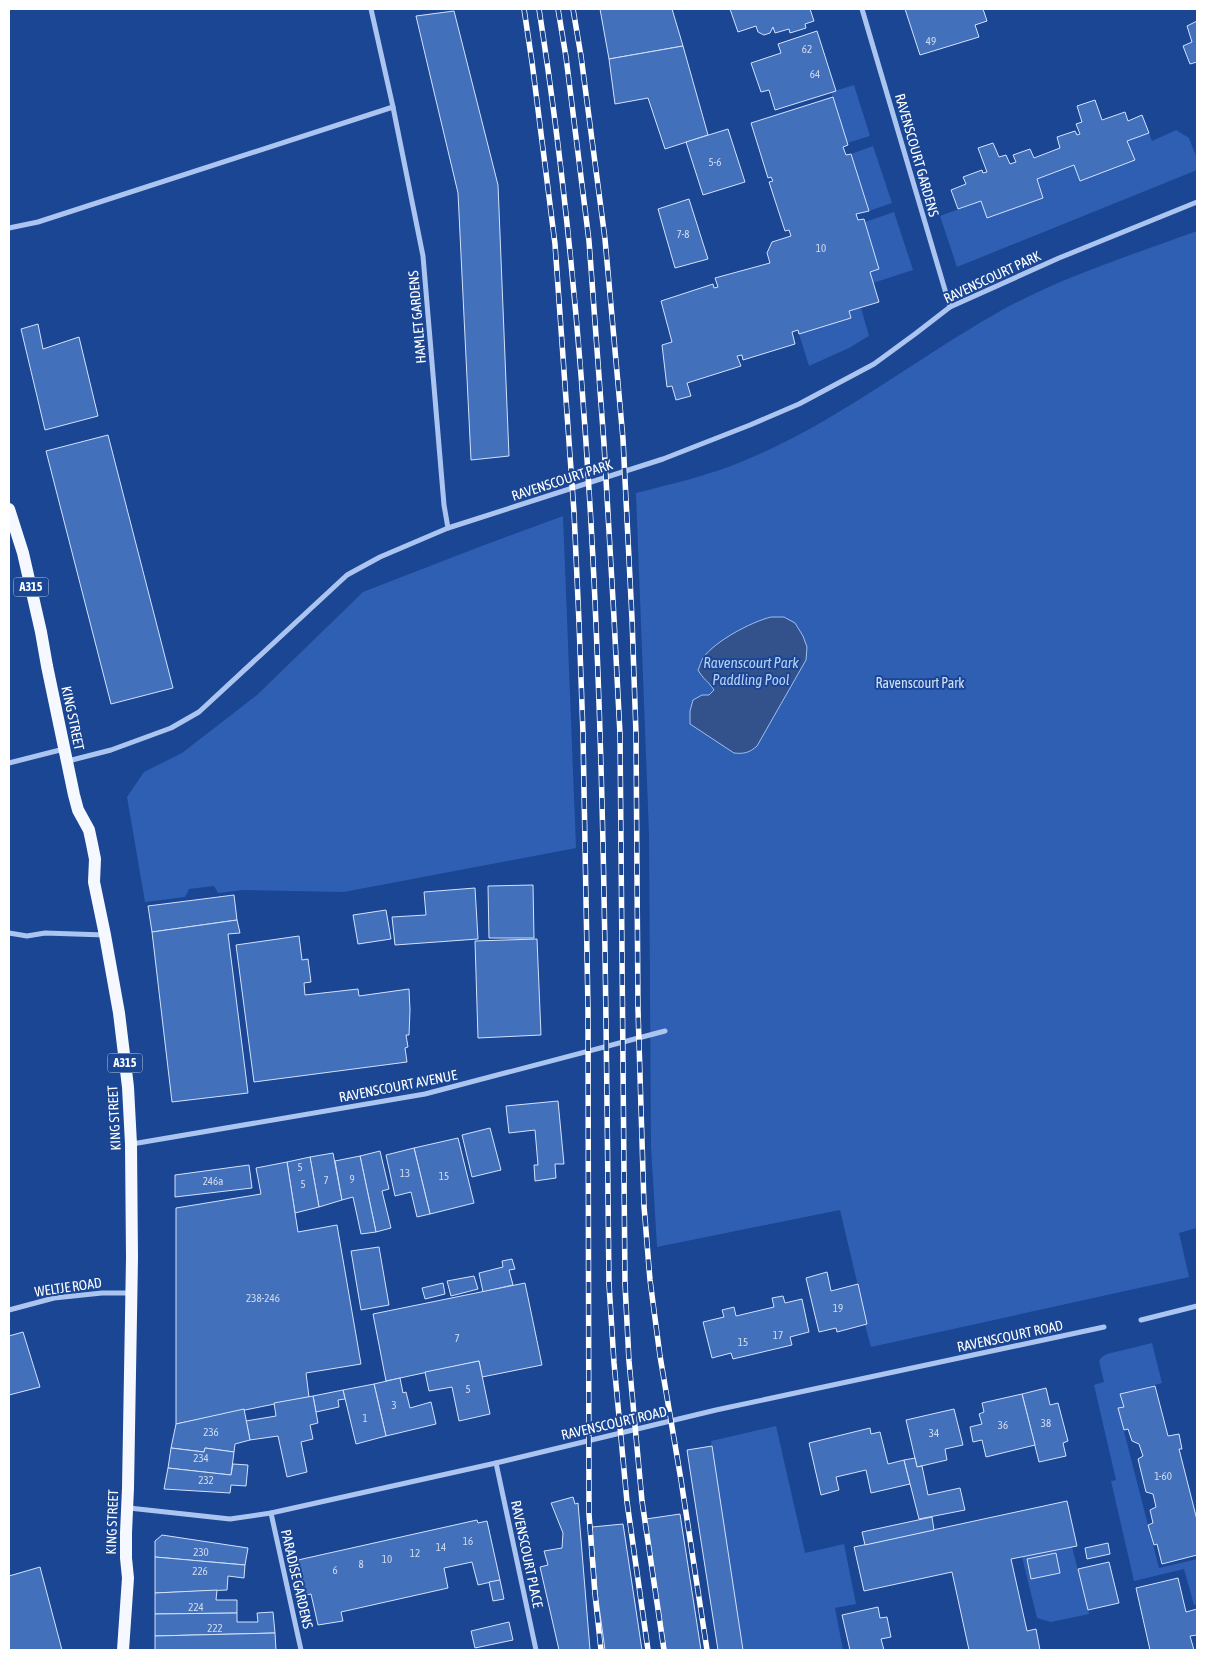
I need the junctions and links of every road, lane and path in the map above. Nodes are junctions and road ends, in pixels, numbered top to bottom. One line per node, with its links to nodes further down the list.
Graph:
1 (371, 9): 3 (street, HAMLET GARDENS)
2 (862, 9): 6 (street, RAVENSCOURT GARDENS)
3 (393, 107): 5 (street); 8 (street, HAMLET GARDENS)
4 (1197, 202): 6 (street, RAVENSCOURT PARK)
5 (9, 228)
6 (950, 307): 8 (street, RAVENSCOURT PARK)
7 (9, 509): 9 (main road, KING STREET / A315)
8 (448, 528): 11 (street, RAVENSCOURT PARK)
9 (64, 748): 10 (street); 11 (main road, KING STREET / A315)
10 (9, 762)
11 (67, 762): 13 (main road, KING STREET / A315)
12 (9, 933): 13 (street)
13 (105, 935): 15 (main road, KING STREET / A315)
14 (665, 1031): 15 (street, RAVENSCOURT AVENUE)
15 (131, 1144): 16 (main road, KING STREET / A315)
16 (132, 1293): 18 (street, WELTJE ROAD); 22 (main road, KING STREET / A315)
17 (1197, 1306): 19 (street)
18 (9, 1310)
19 (1141, 1320)
20 (1104, 1328): 21 (street, RAVENSCOURT ROAD)
21 (496, 1463): 23 (street, RAVENSCOURT ROAD); 26 (street, RAVENSCOURT PLACE)
22 (127, 1508): 23 (street, RAVENSCOURT ROAD); 24 (main road, KING STREET / A315)
23 (270, 1513): 25 (street, PARADISE GARDENS)
24 (123, 1650)
25 (301, 1650)
26 (536, 1650)

